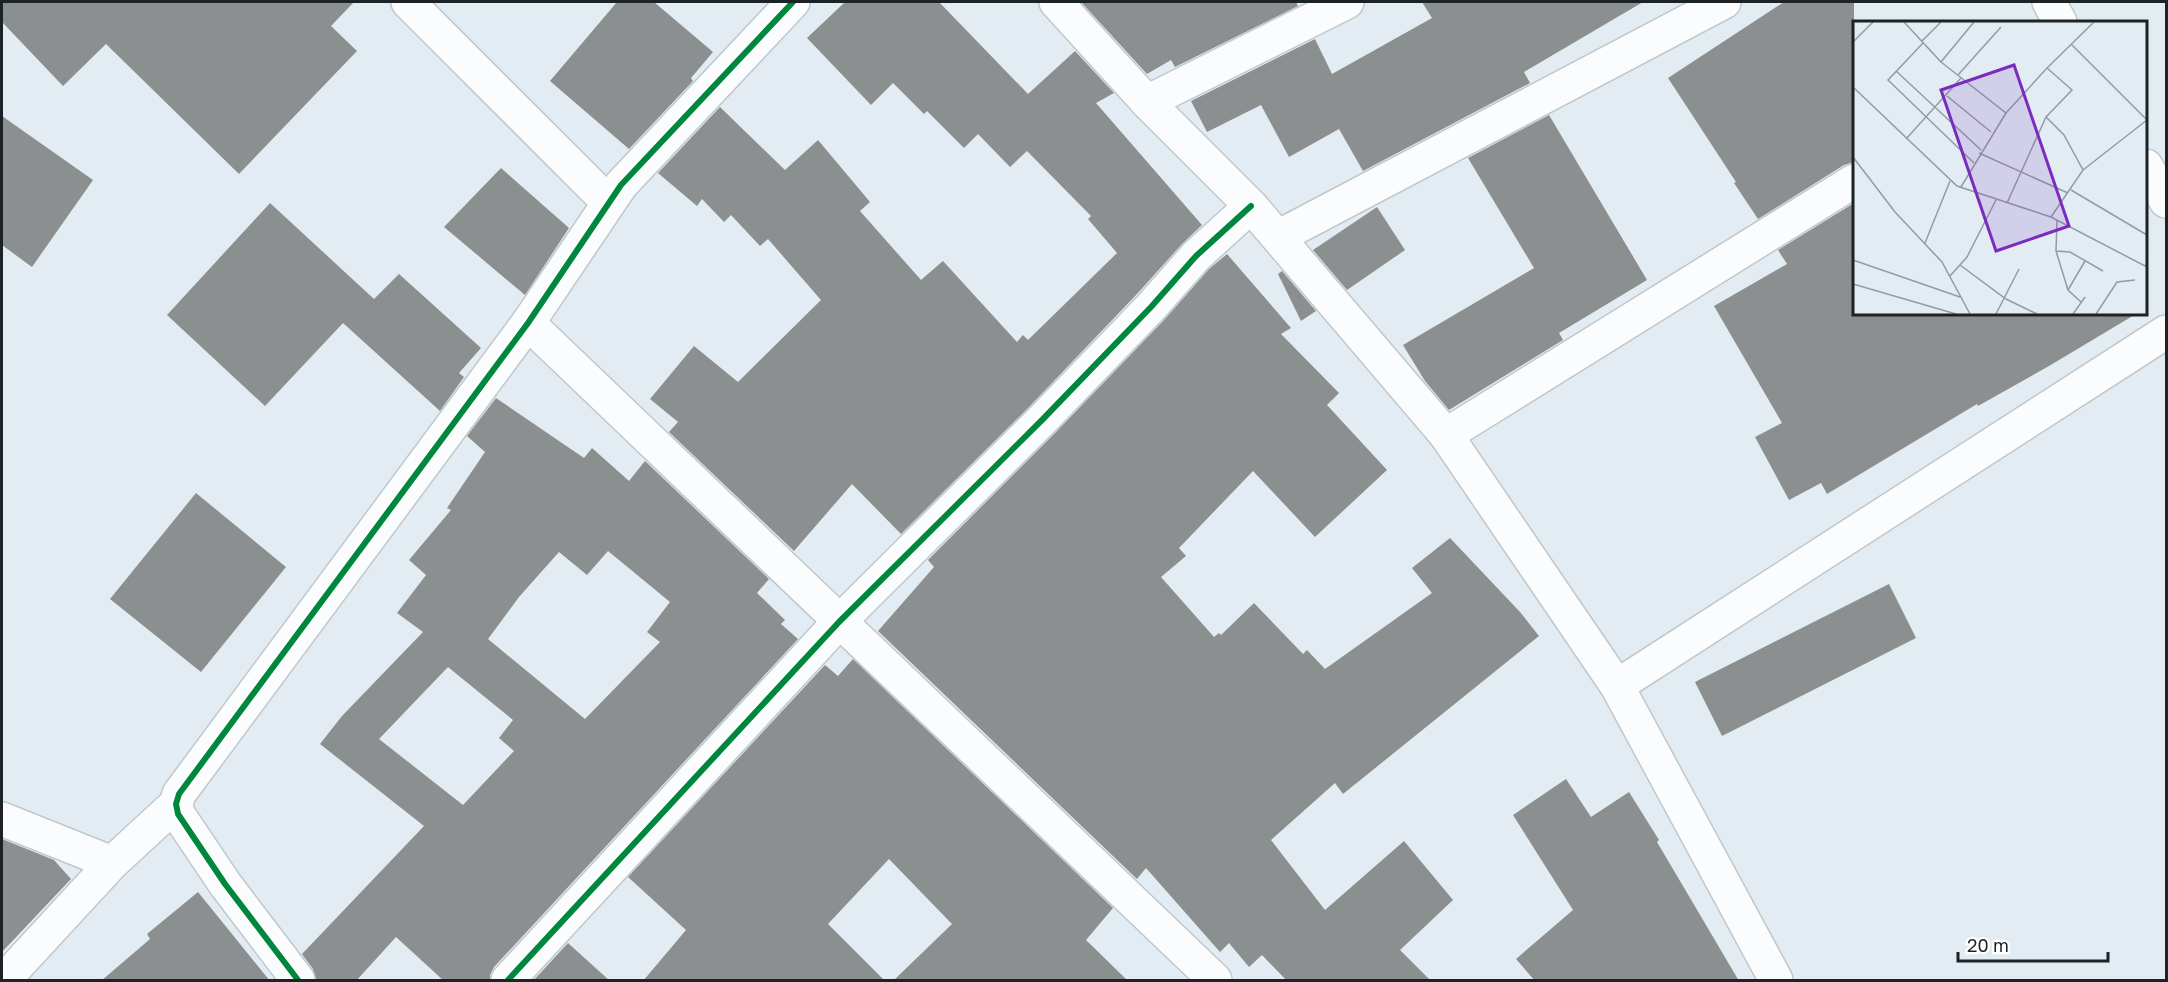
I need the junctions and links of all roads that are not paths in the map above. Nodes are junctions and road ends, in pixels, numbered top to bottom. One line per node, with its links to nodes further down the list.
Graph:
1 (408, 2): 12 (street)
2 (793, 2): 12 (street)
3 (1056, 2): 8 (street)
4 (1347, 2): 8 (street)
5 (1724, 2): 14 (street)
6 (2049, 2): 7 (street)
7 (2059, 21)
8 (1146, 102): 13 (street)
9 (2147, 169): 11 (street)
10 (1853, 182): 17 (street)
11 (2166, 201)
12 (608, 202): 15 (street)
13 (1251, 206): 14 (street); 18 (street)
14 (1278, 237): 17 (street)
15 (528, 323): 18 (street); 20 (street)
16 (2166, 332): 19 (street)
17 (1446, 435): 19 (street)
18 (839, 622): 25 (street); 26 (street)
19 (1617, 686): 27 (street)
20 (176, 804): 22 (street); 24 (street)
21 (2, 819): 22 (street)
22 (111, 863): 23 (street)
23 (4, 981)
24 (298, 981)
25 (508, 981)
26 (1215, 981)
27 (1776, 981)

